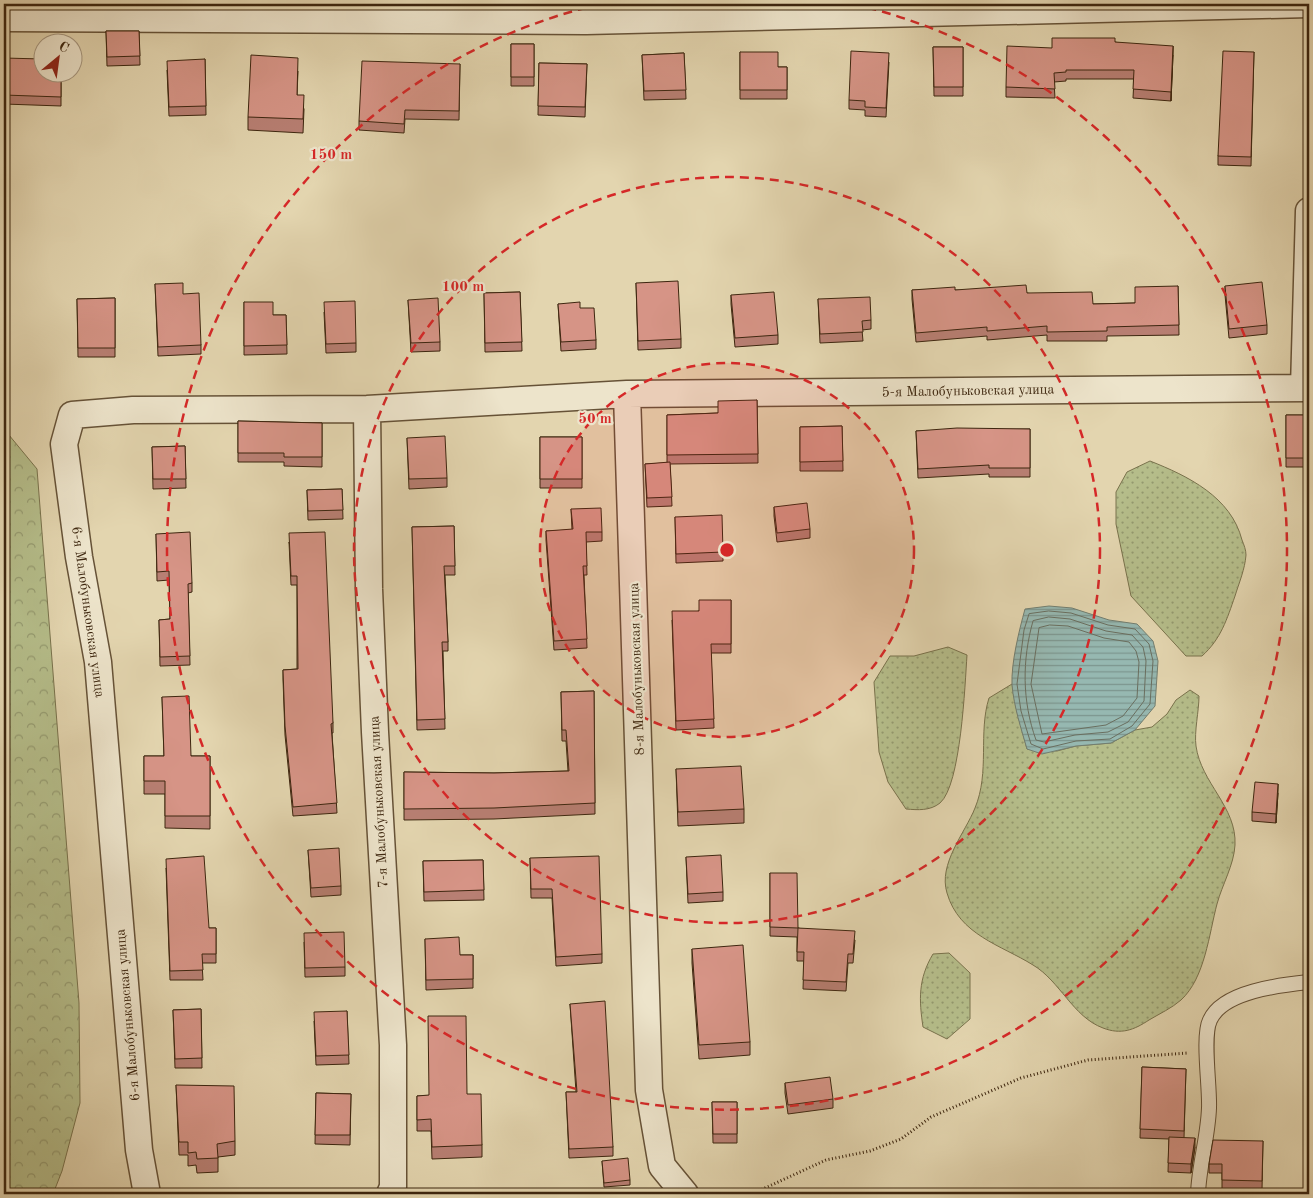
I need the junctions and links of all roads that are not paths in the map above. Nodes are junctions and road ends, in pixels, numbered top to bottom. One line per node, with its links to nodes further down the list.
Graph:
1 (1309, 4): 2 (street)
2 (390, 12): 3 (street)
3 (4, 18)
4 (1309, 211): 5 (street)
5 (1307, 388): 6 (street, 5-я Малобуньковская улица)
6 (627, 394): 7 (street); 11 (street, 8-я Малобуньковская улица)
7 (367, 409): 9 (street, 6-я Малобуньковская улица); 10 (street, 7-я Малобуньковская улица)
8 (1309, 982): 12 (lane)
9 (147, 1194)
10 (390, 1194)
11 (685, 1194)
12 (1198, 1194)

